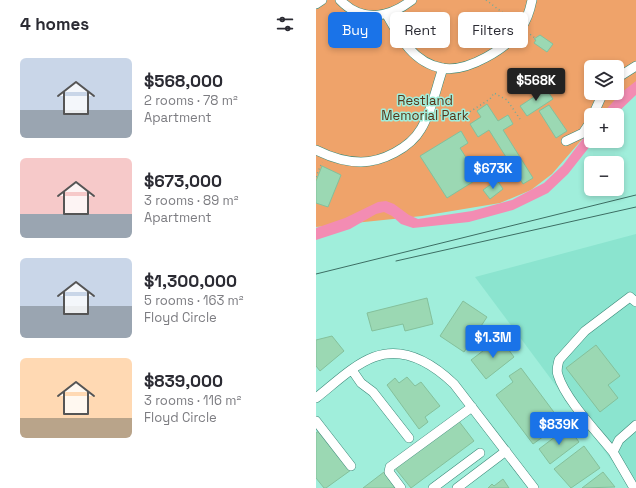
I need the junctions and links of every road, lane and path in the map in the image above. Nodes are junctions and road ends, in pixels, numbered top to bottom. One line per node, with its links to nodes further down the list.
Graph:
1 (322, 0): 6 (street)
2 (340, 0): 8 (street)
3 (412, 0): 8 (street)
4 (486, 0): 7 (path)
5 (532, 0): 9 (street)
6 (316, 4)
7 (502, 12)
8 (388, 15): 14 (street)
9 (528, 20)
10 (528, 32): 11 (path)
11 (535, 38)
12 (500, 48): 14 (street)
13 (636, 66): 15 (street)
14 (443, 68): 16 (street)
15 (624, 74)
16 (428, 113): 17 (path); 21 (street)
17 (520, 119)
18 (584, 132): 19 (street)
19 (566, 141)
20 (316, 150): 21 (street)
21 (326, 155): 22 (path)
22 (316, 177)
23 (636, 302): 31 (street)
24 (352, 370): 25 (street); 26 (street); 29 (street)
25 (317, 394)
26 (472, 407): 30 (street); 35 (street)
27 (316, 420): 33 (street)
28 (636, 425): 31 (street)
29 (408, 438)
30 (506, 452): 34 (street); 37 (street)
31 (613, 452): 38 (street)
32 (480, 453): 36 (street)
33 (351, 466)
34 (460, 487)
35 (401, 488)
36 (433, 488)
37 (534, 488)
38 (634, 488)

